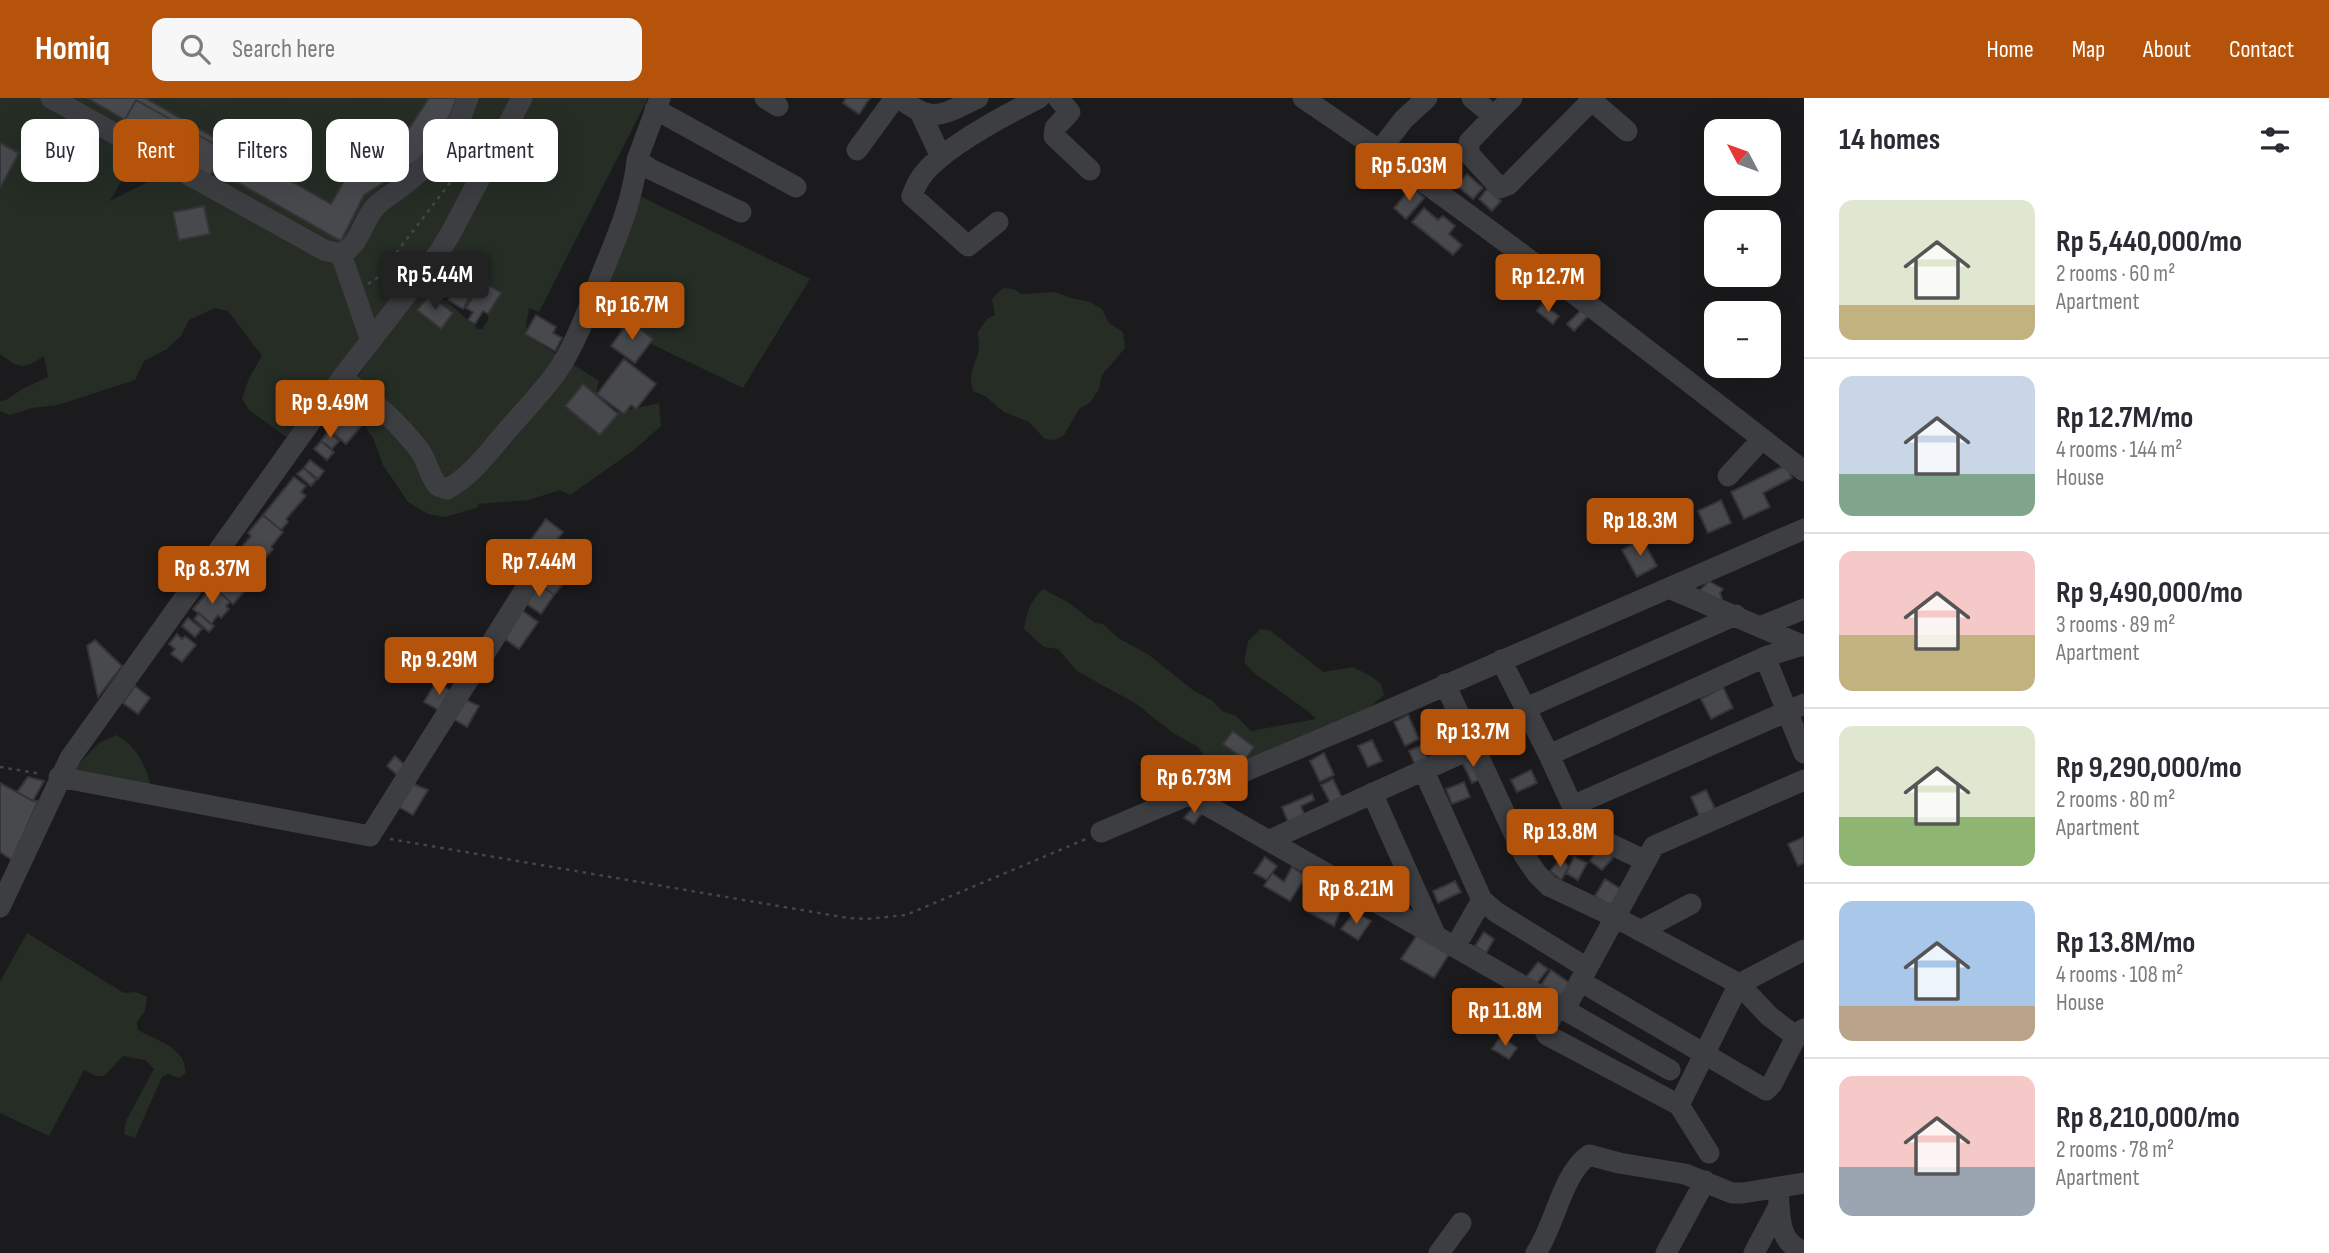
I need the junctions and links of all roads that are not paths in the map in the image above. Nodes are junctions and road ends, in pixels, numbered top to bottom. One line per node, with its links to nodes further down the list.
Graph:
1 (51, 98): 25 (street)
2 (468, 98): 25 (street)
3 (522, 98): 26 (street)
4 (898, 98): 14 (street); 17 (street)
5 (978, 98): 14 (street)
6 (1039, 98): 13 (street)
7 (1058, 98): 21 (street)
8 (1303, 98): 18 (street)
9 (1427, 98): 18 (street)
10 (1472, 98): 15 (street)
11 (1512, 98): 15 (street)
12 (657, 103): 20 (street); 22 (street)
13 (1000, 107): 19 (street)
14 (921, 114): 19 (street)
15 (1494, 116): 16 (street)
16 (1627, 131)
17 (857, 150)
18 (1380, 150): 28 (street)
19 (938, 152): 24 (street)
20 (637, 160): 23 (street); 27 (street)
21 (1090, 170)
22 (796, 187)
23 (741, 212)
24 (998, 222)
25 (341, 254): 26 (street)
26 (370, 341): 27 (street)
27 (342, 379): 47 (street)
28 (1762, 439): 29 (street); 30 (street)
29 (1804, 471)
30 (1728, 476)
31 (1804, 529): 33 (street)
32 (534, 575): 47 (street)
33 (1669, 588): 35 (street); 39 (street)
34 (1804, 609): 36 (street)
35 (1736, 615): 36 (street); 42 (street)
36 (1768, 616): 37 (street)
37 (1799, 646): 38 (street)
38 (1765, 657): 41 (street); 45 (street)
39 (1501, 660): 40 (street); 42 (street)
40 (1445, 684): 43 (street); 50 (street)
41 (1795, 707): 44 (street); 51 (street)
42 (1526, 708): 45 (street)
43 (1475, 747): 46 (street); 58 (street)
44 (1804, 752)
45 (1549, 755): 51 (street)
46 (1423, 769): 49 (street); 55 (street)
47 (59, 777): 57 (street)
48 (1804, 780): 54 (street)
49 (1372, 793): 53 (street); 60 (street)
50 (1187, 794): 52 (street); 53 (street)
51 (1572, 806): 54 (street)
52 (1101, 832)
53 (1270, 840): 60 (street)
54 (1646, 860): 58 (street)
55 (1482, 900): 60 (street); 62 (street)
56 (1691, 905): 59 (street)
57 (0, 907)
58 (1615, 918): 59 (street); 62 (street)
59 (1640, 931): 63 (street)
60 (1446, 941): 64 (street)
61 (1804, 950): 63 (street)
62 (1583, 974): 64 (street); 66 (street)
63 (1739, 984): 65 (street); 66 (street)
64 (1561, 1008): 67 (street); 68 (street)
65 (1801, 1031): 66 (street)
66 (1704, 1054): 68 (street)
67 (1670, 1070)
68 (1679, 1105): 69 (street)
69 (1709, 1153)
70 (1705, 1181): 72 (street); 74 (street); 77 (street)
71 (1804, 1183): 72 (street)
72 (1779, 1197): 75 (street); 78 (street)
73 (1461, 1223): 76 (street)
74 (1547, 1249)
75 (1804, 1251)
76 (1439, 1253)
77 (1666, 1253)
78 (1754, 1253)

